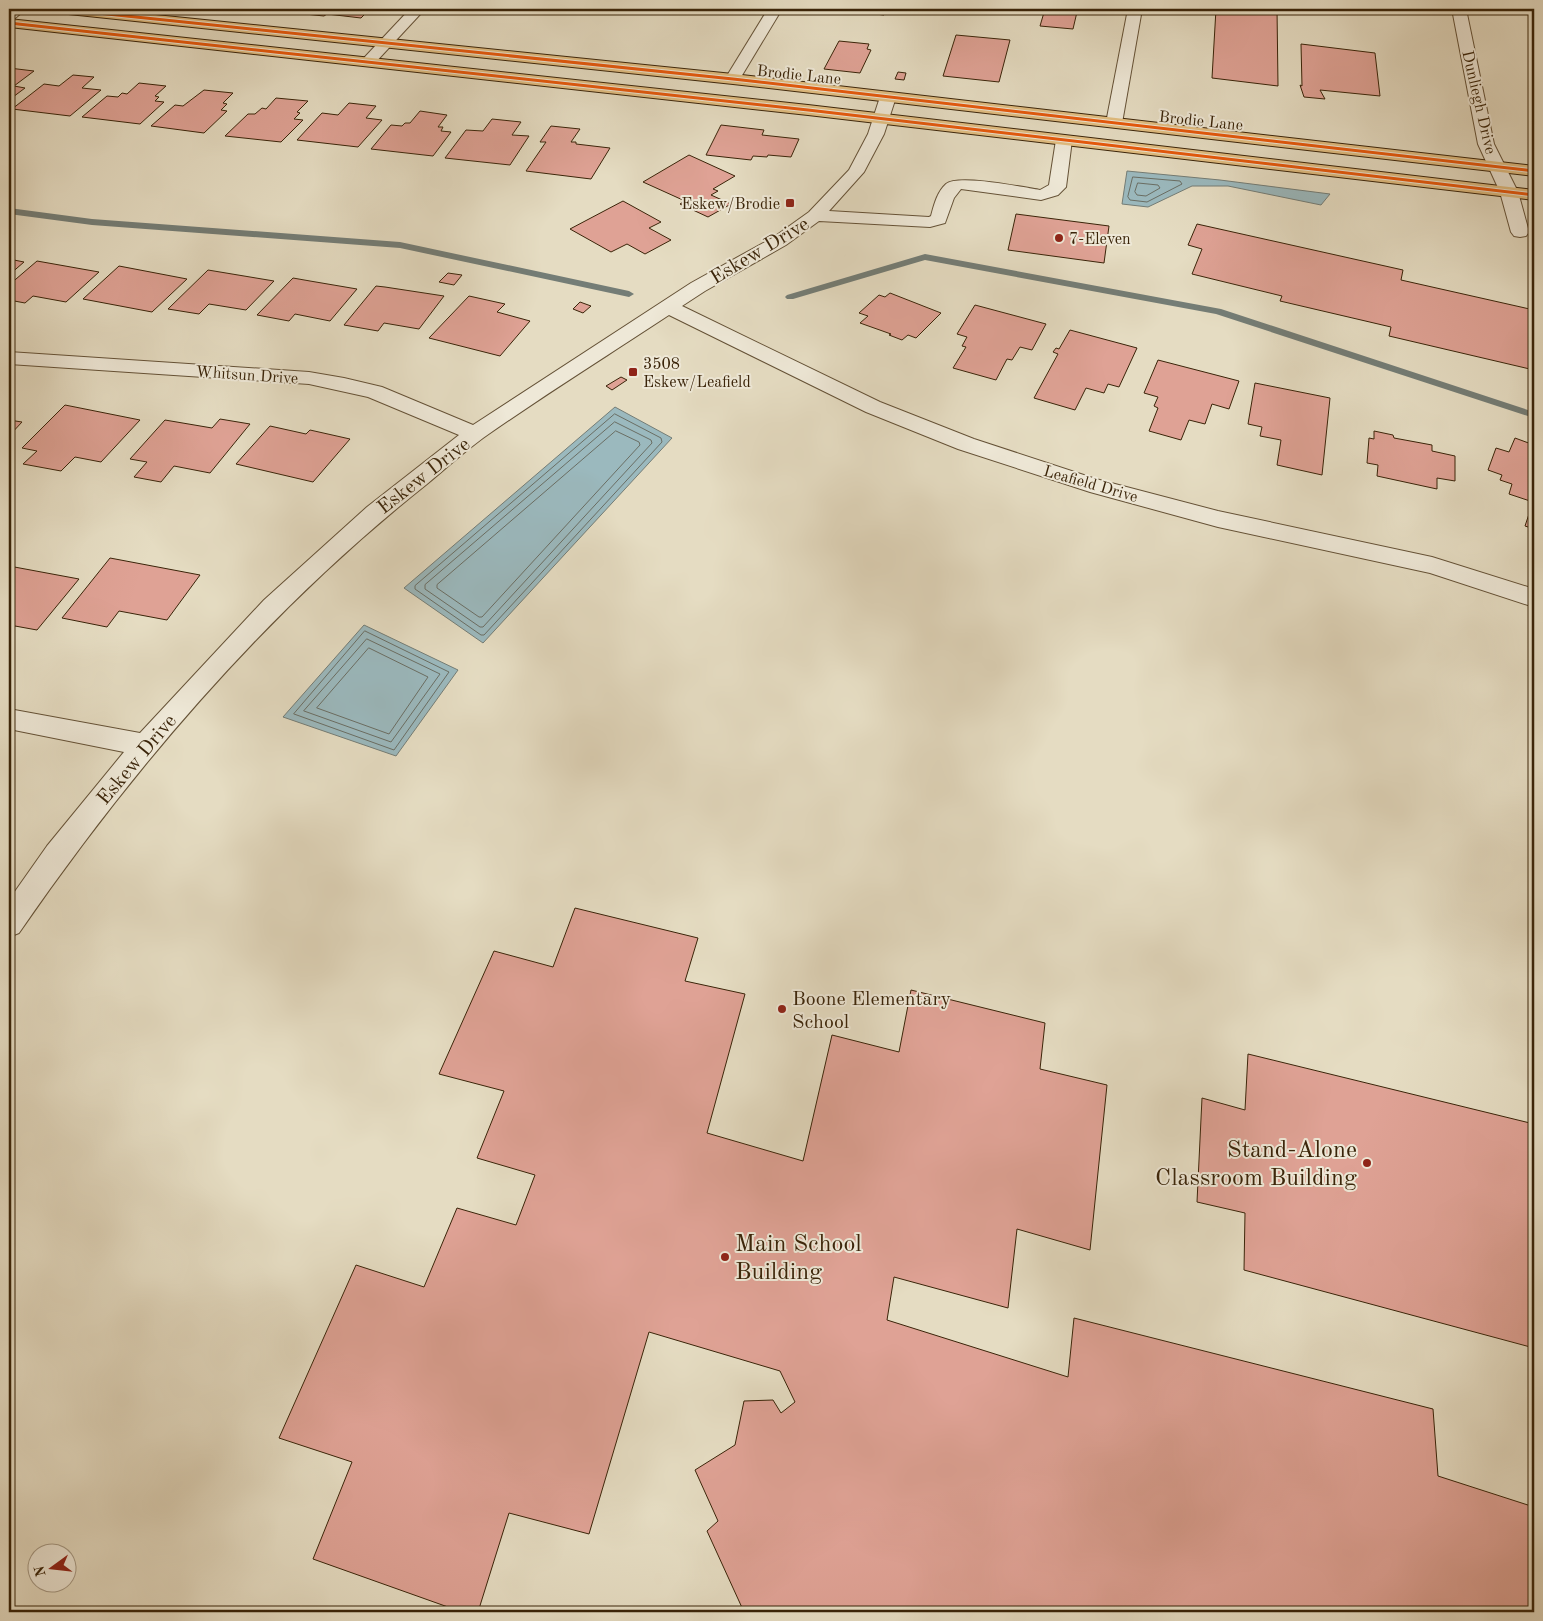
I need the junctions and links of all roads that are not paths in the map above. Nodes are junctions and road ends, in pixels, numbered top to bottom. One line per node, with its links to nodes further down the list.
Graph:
1 (19, 9): 7 (street)
2 (59, 9): 9 (main road, Brodie Lane)
3 (418, 9): 9 (street)
4 (775, 9): 11 (street)
5 (1135, 9): 14 (street)
6 (1459, 9): 16 (street, Dunliegh Drive)
7 (9, 16)
8 (9, 23): 10 (main road, Brodie Lane)
9 (385, 43): 10 (street); 11 (main road, Brodie Lane)
10 (368, 62): 13 (main road, Brodie Lane)
11 (733, 79): 12 (main road, Brodie Lane)
12 (888, 97): 13 (street, Eskew Drive); 14 (main road, Brodie Lane)
13 (881, 118): 15 (main road, Brodie Lane); 20 (street, Eskew Drive)
14 (1114, 123): 16 (main road, Brodie Lane)
15 (1064, 140): 18 (main road, Brodie Lane); 20 (street)
16 (1496, 167): 17 (main road, Brodie Lane); 18 (street, Dunliegh Drive)
17 (1534, 171)
18 (1509, 192): 19 (main road, Brodie Lane); 21 (street, Dunliegh Drive)
19 (1534, 195)
20 (816, 216): 22 (street, Eskew Drive)
21 (1520, 232)
22 (668, 307): 24 (street, Eskew Drive); 25 (street, Leafield Drive)
23 (9, 358): 24 (street, Whitsun Drive)
24 (475, 434): 27 (street, Eskew Drive)
25 (1534, 598)
26 (9, 719): 27 (street)
27 (145, 745): 28 (street, Eskew Drive)
28 (9, 924)

